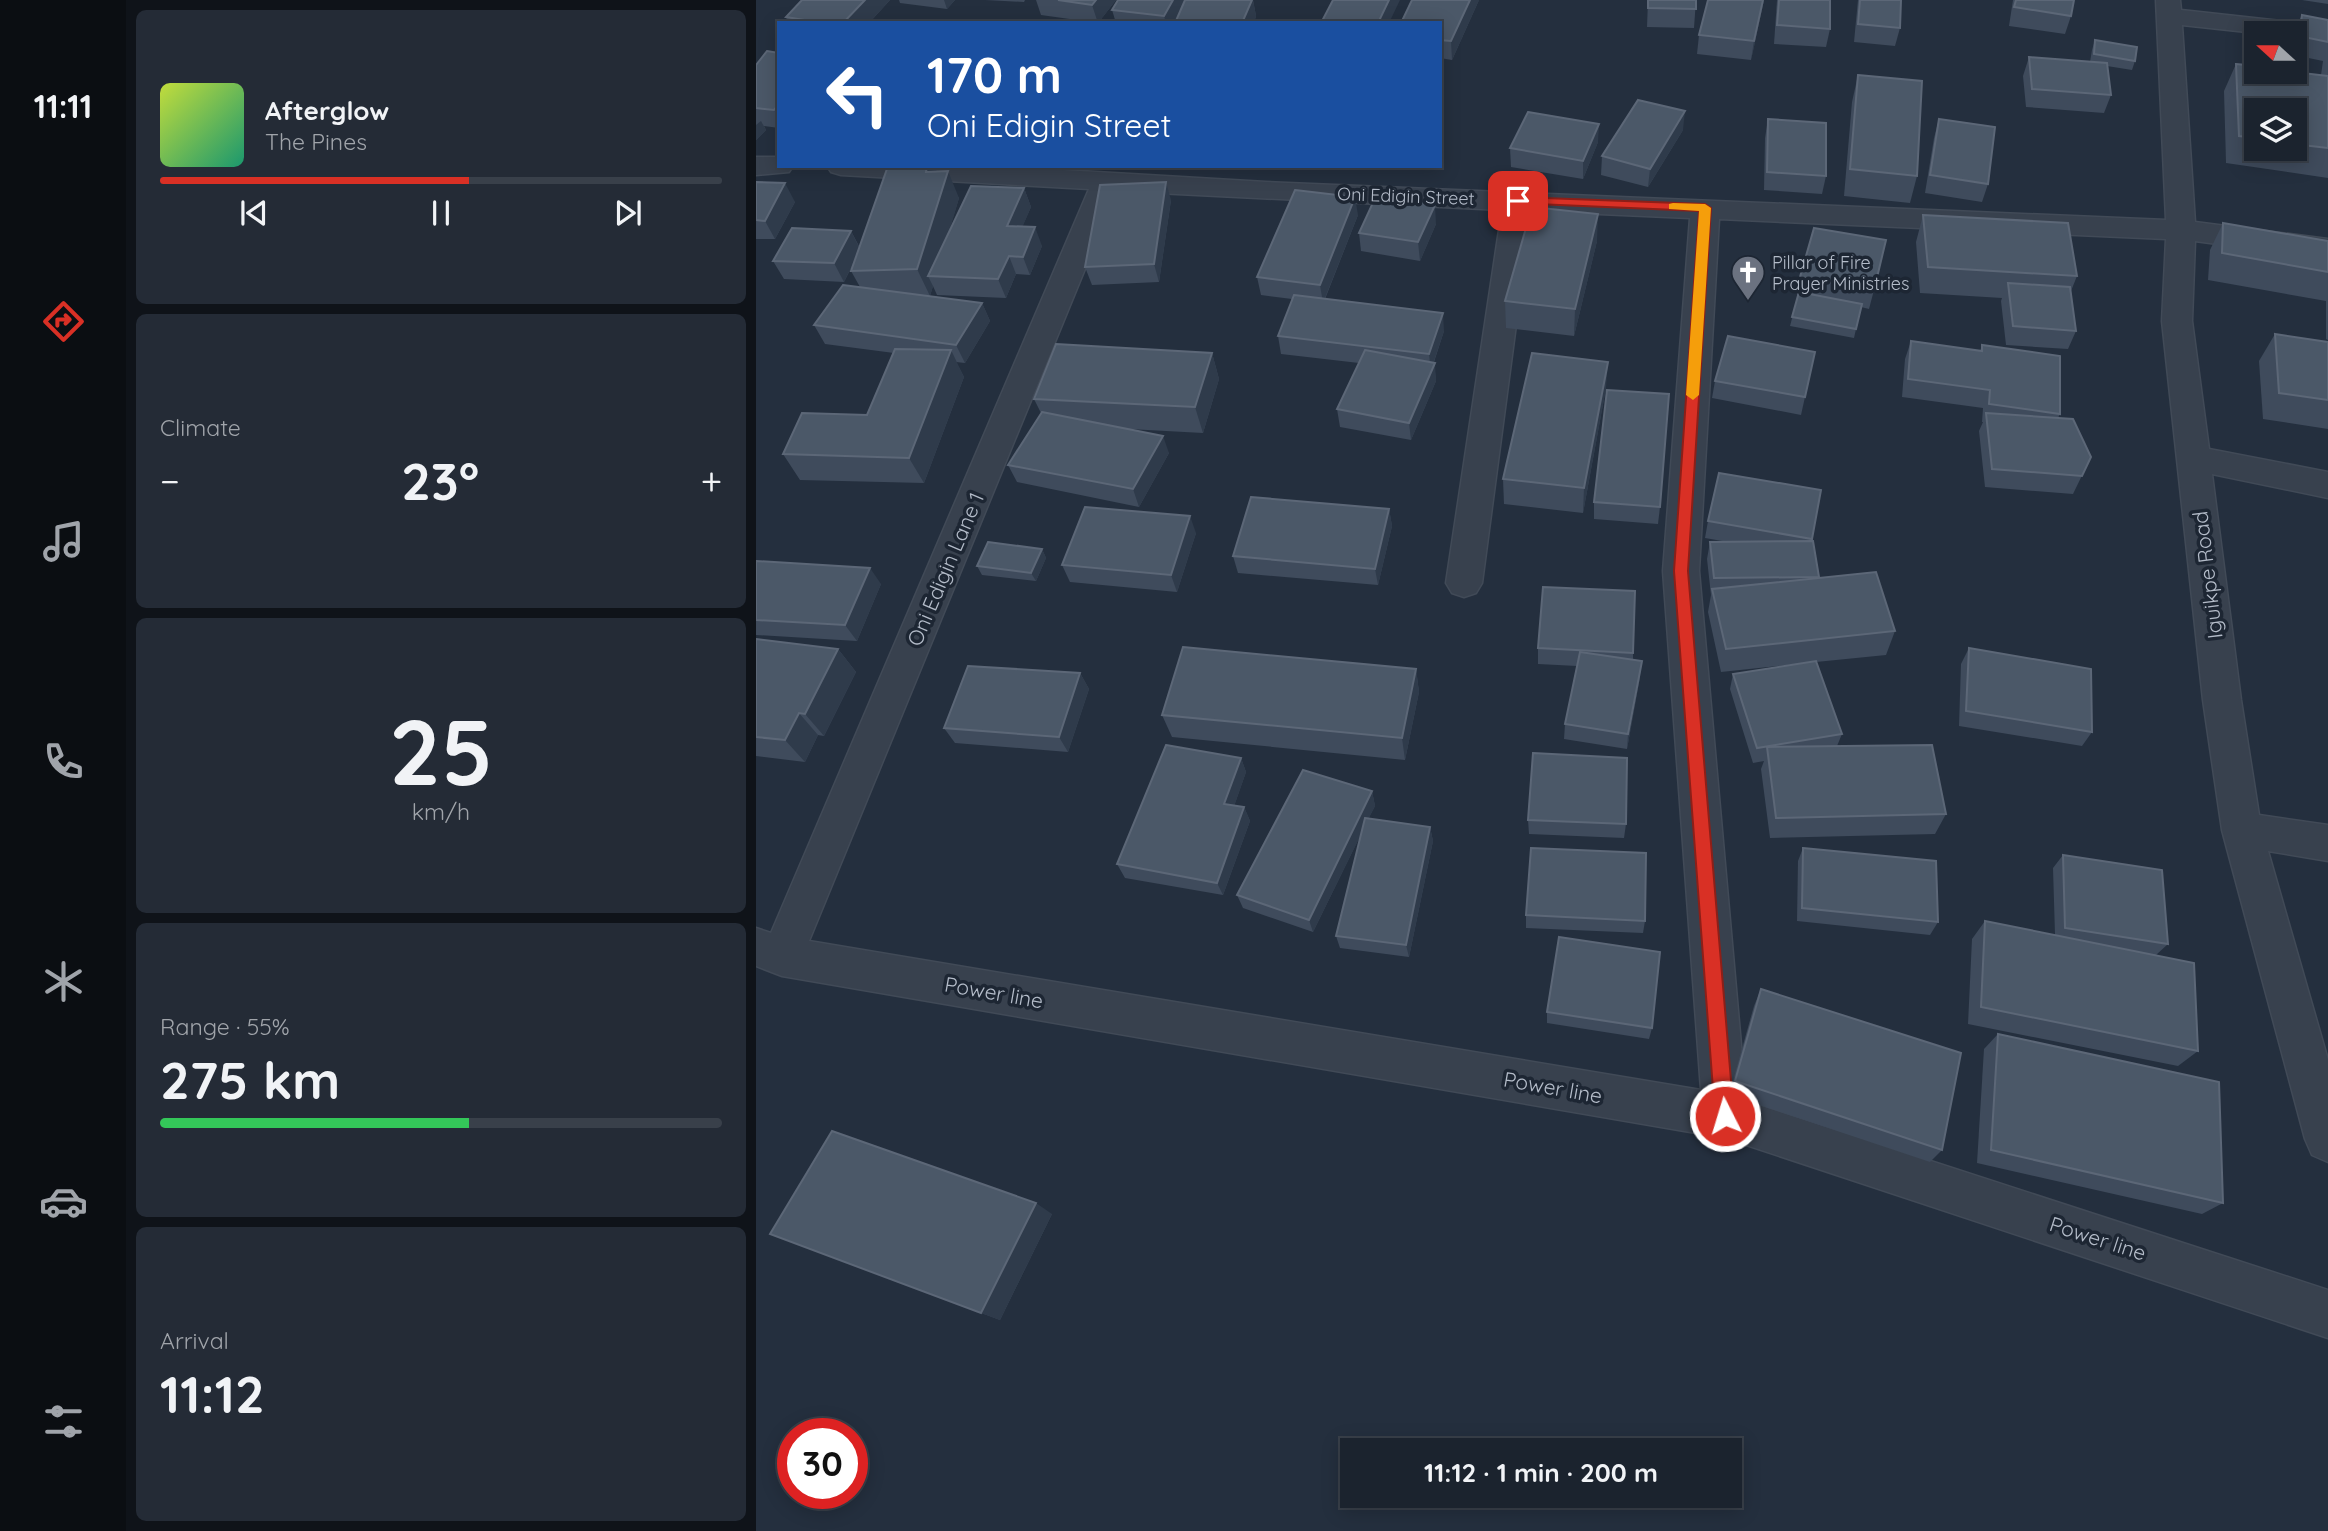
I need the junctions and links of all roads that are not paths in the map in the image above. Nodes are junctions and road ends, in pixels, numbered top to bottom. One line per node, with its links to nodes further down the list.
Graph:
1 (2169, 8): 2 (street); 9 (street, Iguikpe Road)
2 (2328, 34)
3 (756, 166): 4 (street)
4 (777, 166)
5 (876, 168): 6 (street, Oni Edigin Street)
6 (1107, 181): 7 (street, Oni Edigin Street); 16 (street, Oni Edigin Lane 1)
7 (1518, 201): 8 (street, Oni Edigin Street); 13 (street)
8 (1705, 208): 9 (street, Oni Edigin Street); 17 (street)
9 (2181, 230): 10 (street, Oni Edigin Street); 11 (street, Iguikpe Road)
10 (2328, 249)
11 (2194, 458): 12 (street); 14 (street, Iguikpe Road)
12 (2328, 485)
13 (1464, 583)
14 (2242, 830): 15 (street); 18 (street, Iguikpe Road)
15 (2328, 843)
16 (769, 952): 17 (street, Power line)
17 (1725, 1116): 19 (street, Power line)
18 (2328, 1139)
19 (2328, 1314)

